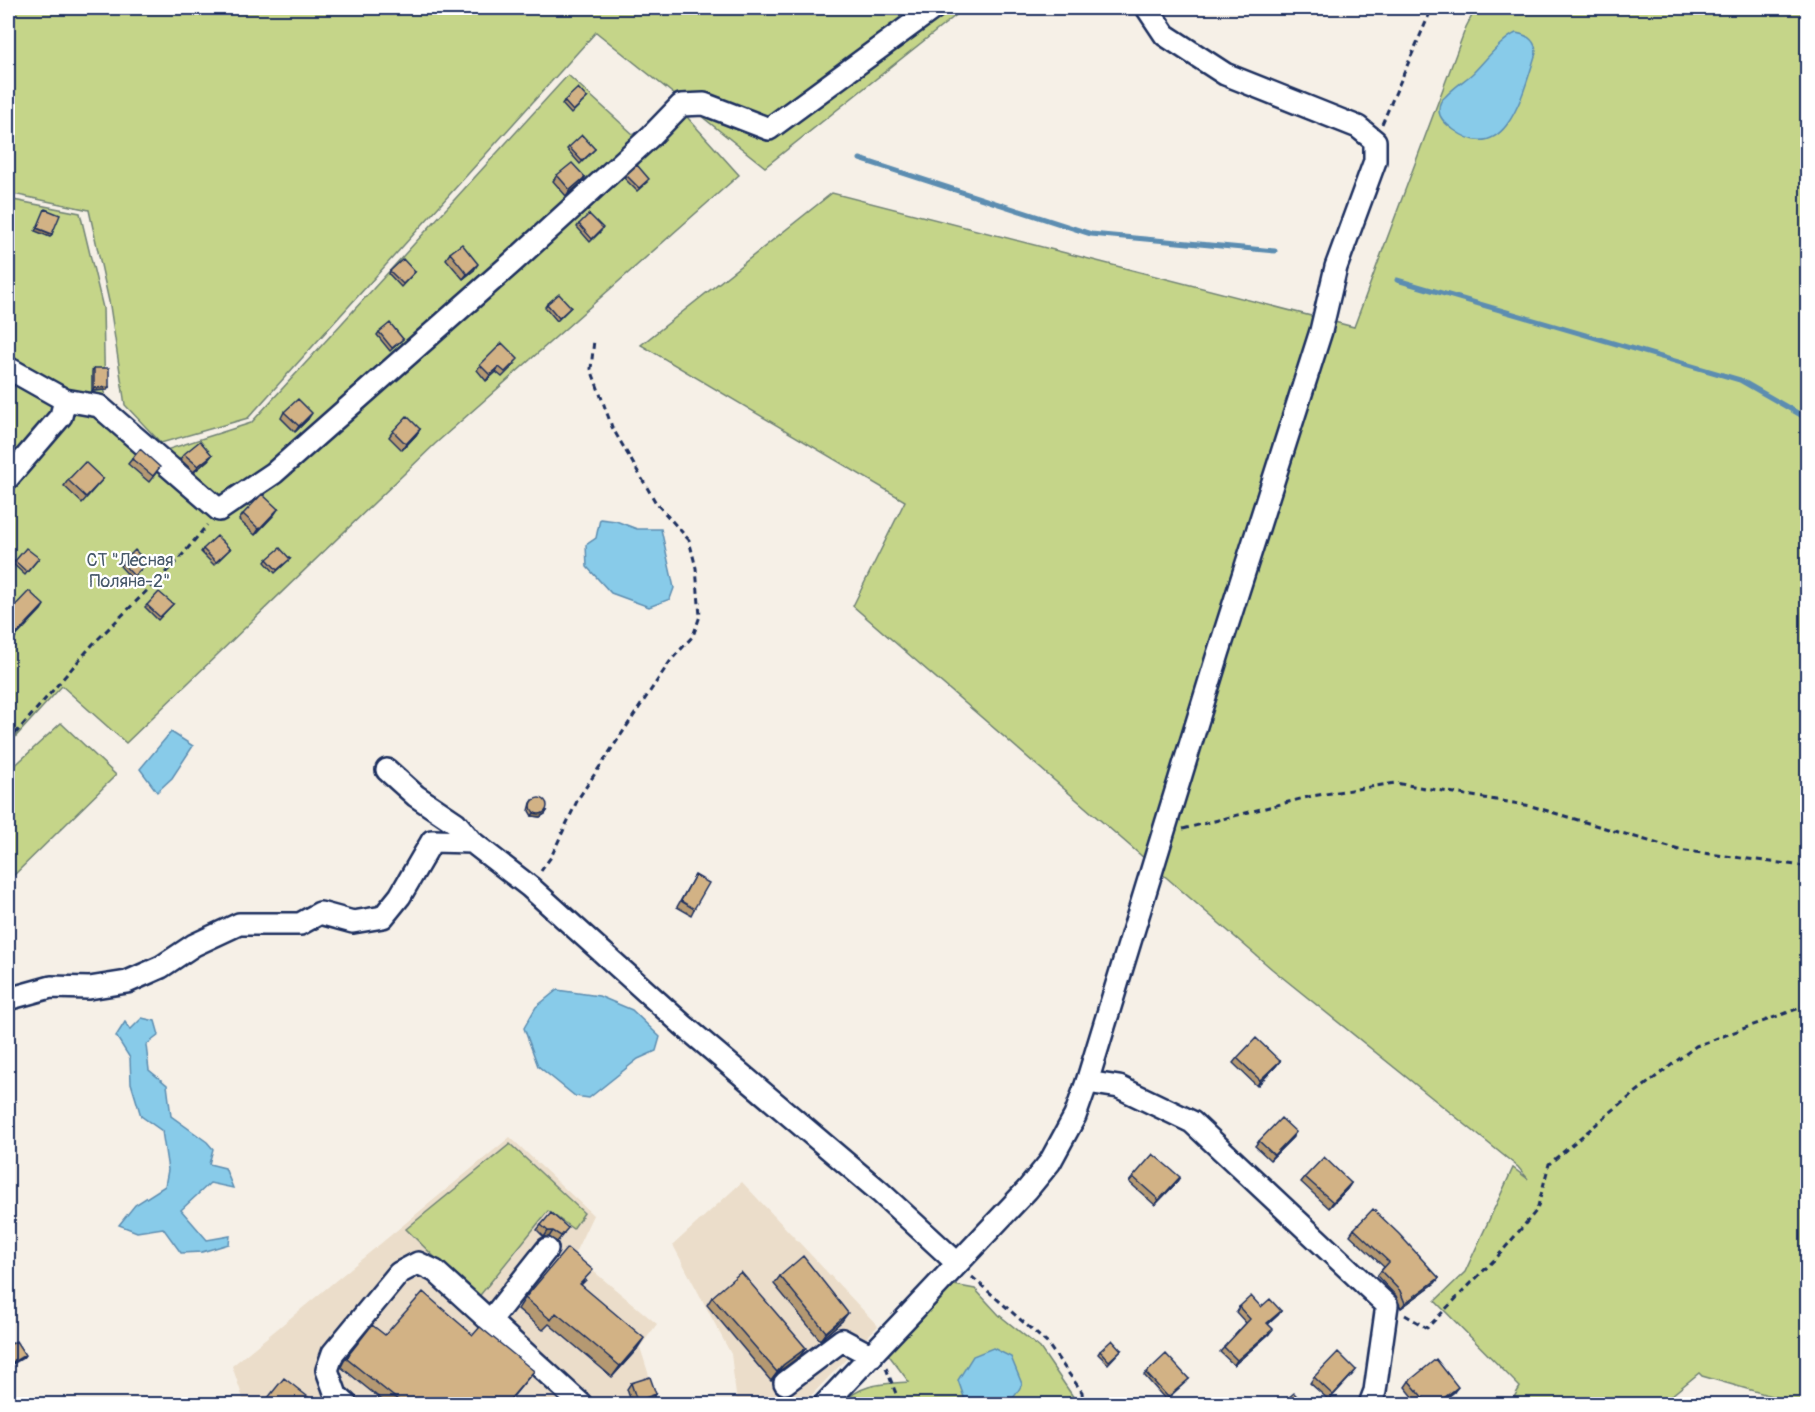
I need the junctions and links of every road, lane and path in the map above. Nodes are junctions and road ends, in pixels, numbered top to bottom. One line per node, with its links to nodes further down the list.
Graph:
1 (934, 8): 9 (street)
2 (1147, 8): 4 (street)
3 (1432, 8): 4 (path)
4 (1375, 141): 12 (street)
5 (594, 340): 15 (path)
6 (8, 368): 7 (street)
7 (65, 400): 8 (street); 9 (street)
8 (8, 478)
9 (219, 510): 10 (path)
10 (8, 742)
11 (387, 770): 13 (street)
12 (1164, 834): 14 (path); 18 (street)
13 (472, 842): 15 (street); 16 (street)
14 (1808, 869)
15 (530, 887): 20 (street)
16 (8, 999)
17 (1808, 1005): 21 (path)
18 (1087, 1082): 20 (street); 21 (street)
19 (547, 1250): 22 (street)
20 (957, 1263): 23 (street); 30 (path)
21 (1387, 1305): 25 (street)
22 (490, 1321): 26 (street); 27 (street)
23 (875, 1353): 24 (street); 28 (street); 29 (path)
24 (785, 1383)
25 (1372, 1398)
26 (346, 1404)
27 (581, 1404)
28 (825, 1404)
29 (900, 1404)
30 (1083, 1404)

